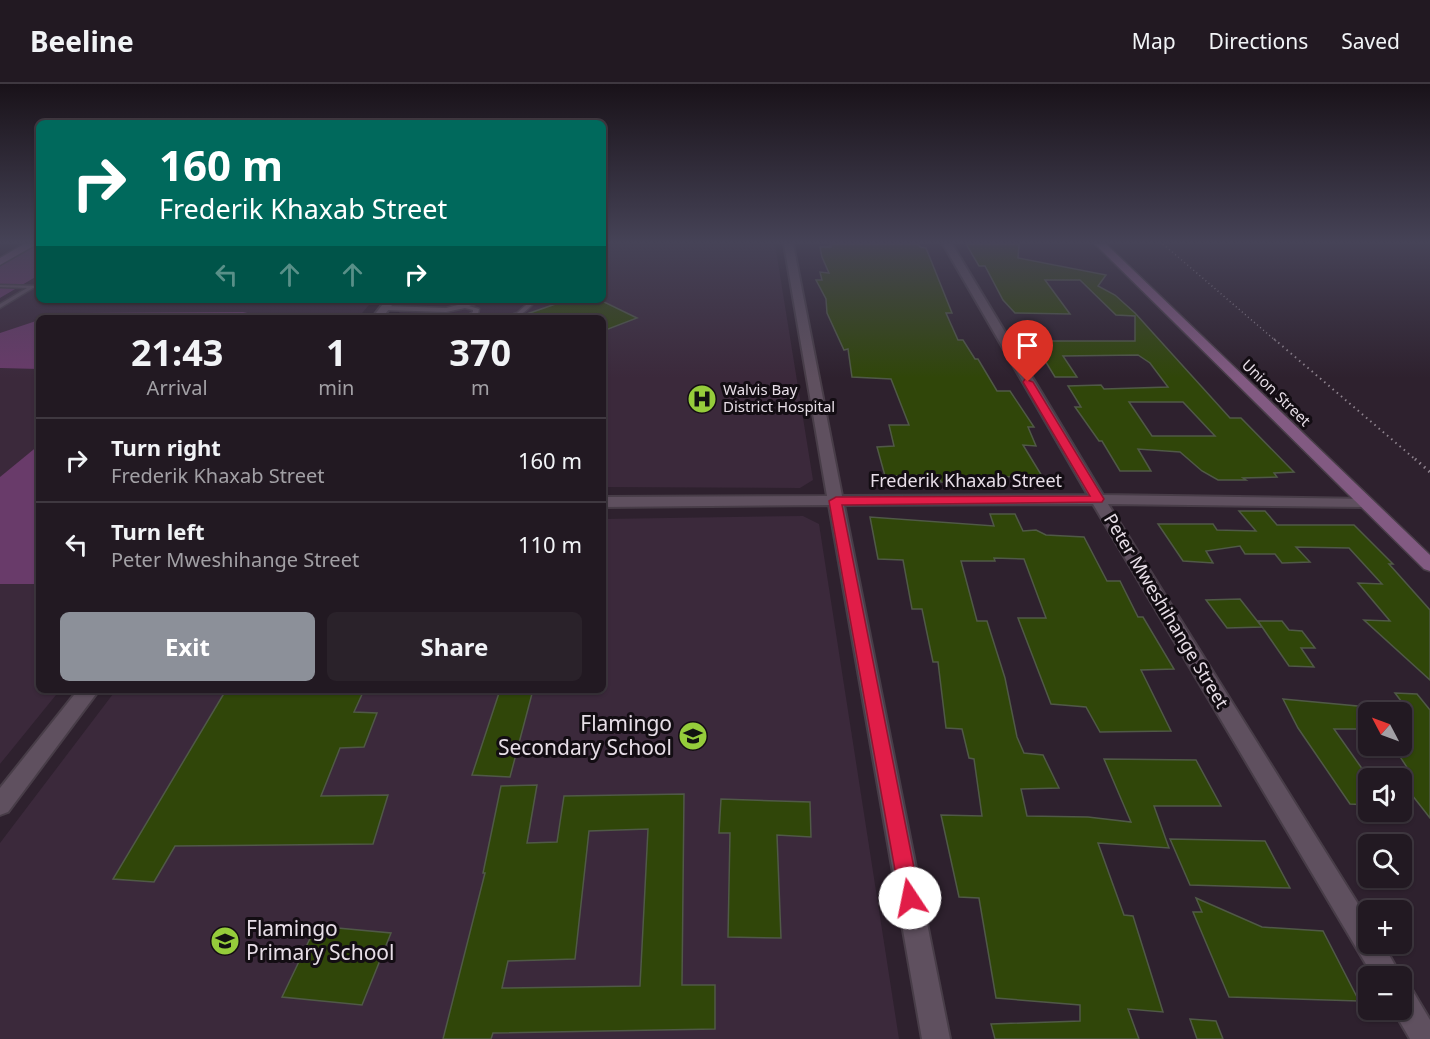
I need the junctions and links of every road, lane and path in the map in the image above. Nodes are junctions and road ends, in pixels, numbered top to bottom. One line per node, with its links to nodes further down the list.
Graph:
1 (33, 289): 9 (lane)
2 (796, 289): 17 (street)
3 (973, 289): 16 (street, Peter Mweshihange Street)
4 (1146, 289): 19 (main road, Union Street)
5 (1215, 289): 15 (path)
6 (474, 303): 10 (lane)
7 (527, 303): 14 (lane)
8 (388, 304): 11 (lane)
9 (0, 306)
10 (465, 306): 11 (lane); 13 (lane)
11 (446, 310): 12 (lane)
12 (444, 315)
13 (472, 315)
14 (516, 315)
15 (1430, 472)
16 (1098, 499): 17 (street, Frederik Khaxab Street); 19 (street, Frederik Khaxab Street); 23 (street, Peter Mweshihange Street)
17 (836, 501): 18 (street, Frederik Khaxab Street); 25 (street)
18 (606, 502)
19 (1365, 502): 20 (main road, Union Street)
20 (1430, 565)
21 (87, 693): 22 (street)
22 (0, 805)
23 (1382, 966)
24 (1412, 1016): 26 (street)
25 (936, 1039)
26 (1426, 1039)

